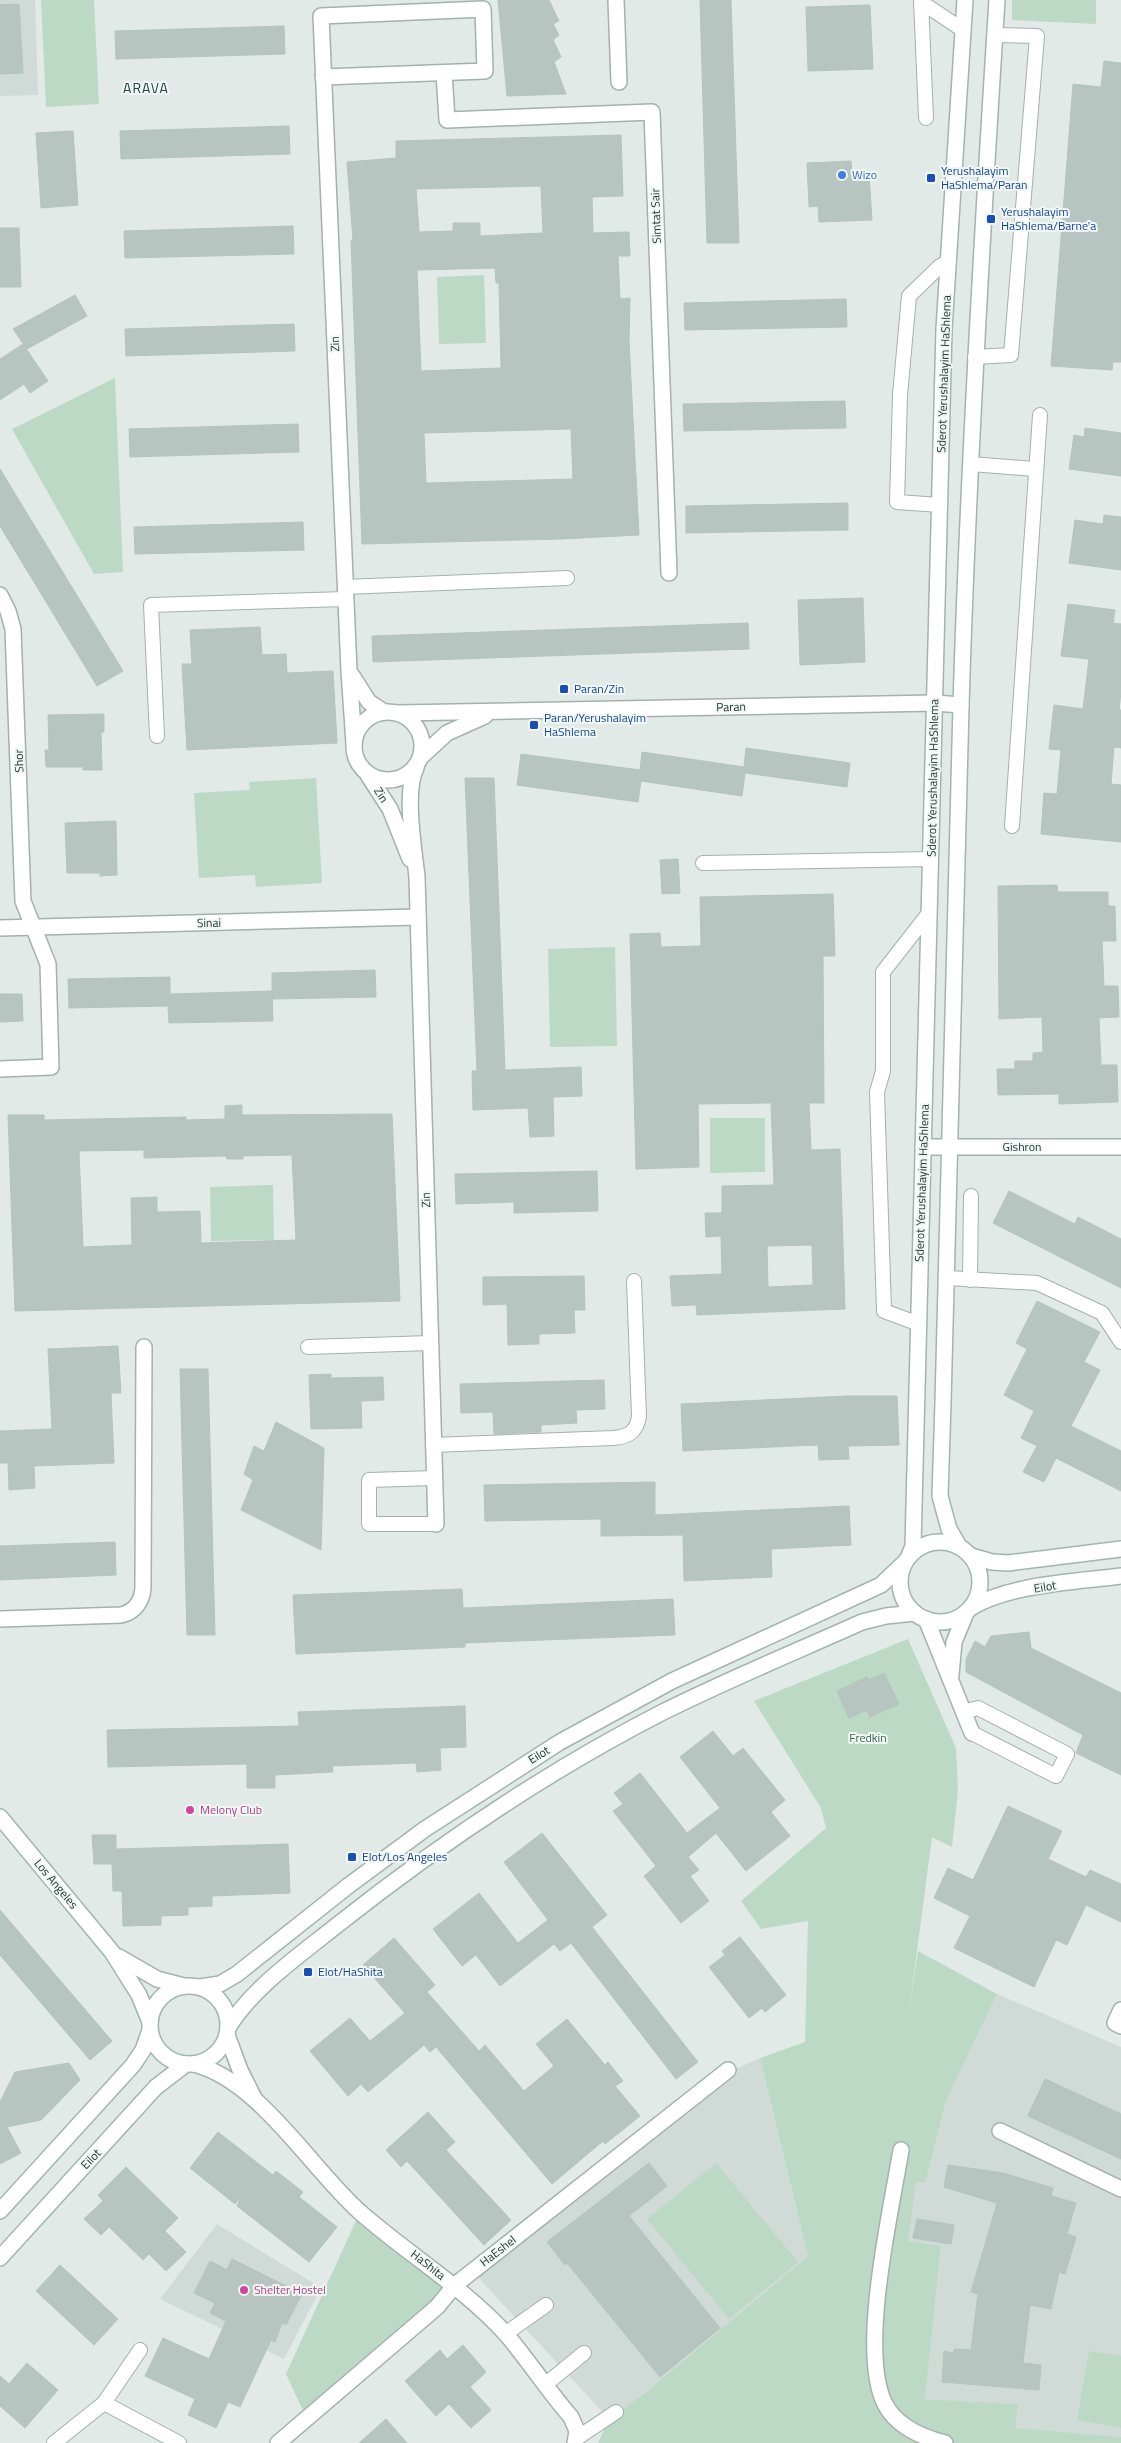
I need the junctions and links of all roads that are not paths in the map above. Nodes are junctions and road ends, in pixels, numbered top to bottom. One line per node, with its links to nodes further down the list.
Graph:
1 (616, 0): 9 (street)
2 (965, 0): 5 (street, Sderot Yerushalayim HaShlema)
3 (997, 0): 6 (street, Sderot Yerushalayim HaShlema)
4 (921, 1): 5 (lane); 10 (lane)
5 (963, 30): 11 (street, Sderot Yerushalayim HaShlema)
6 (995, 35): 12 (street, Sderot Yerushalayim HaShlema); 12 (lane)
7 (444, 73): 8 (street); 8 (street, Zin); 17 (street, Simtat Sair)
8 (323, 77): 19 (street, Zin)
9 (618, 82)
10 (926, 118)
11 (949, 261): 16 (street, Sderot Yerushalayim HaShlema); 16 (lane)
12 (975, 356): 14 (street, Sderot Yerushalayim HaShlema)
13 (1040, 415): 15 (lane)
14 (971, 464): 15 (lane); 24 (street, Sderot Yerushalayim HaShlema)
15 (1035, 469): 31 (lane)
16 (940, 505): 23 (street, Sderot Yerushalayim HaShlema)
17 (669, 574)
18 (567, 578): 19 (lane)
19 (346, 593): 22 (street, Zin); 27 (lane)
20 (0, 594): 21 (street, Shor)
21 (4, 611): 37 (street, Shor)
22 (349, 671): 26 (street, Zin); 28 (street, Zin)
23 (934, 703): 24 (street, Paran); 25 (street, Paran); 32 (street, Sderot Yerushalayim HaShlema)
24 (961, 706): 41 (street, Sderot Yerushalayim HaShlema)
25 (500, 712): 26 (street, Paran); 29 (street, Paran)
26 (391, 713): 28 (street); 29 (street)
27 (157, 736)
28 (354, 744): 30 (street)
29 (419, 762): 30 (street); 34 (street, Zin)
30 (365, 771): 34 (street, Zin)
31 (1012, 826)
32 (931, 859): 33 (lane); 35 (street, Sderot Yerushalayim HaShlema)
33 (703, 863)
34 (416, 877): 36 (street, Zin)
35 (929, 913): 40 (street, Sderot Yerushalayim HaShlema); 47 (lane)
36 (418, 917): 37 (street, Sinai); 49 (street, Zin)
37 (35, 927): 38 (street, Sinai); 39 (street, Shor)
38 (0, 928)
39 (0, 1069)
40 (923, 1147): 41 (street, Gishron); 47 (street, Sderot Yerushalayim HaShlema)
41 (951, 1147): 42 (street, Gishron); 44 (street, Sderot Yerushalayim HaShlema)
42 (1121, 1147)
43 (971, 1196): 45 (lane)
44 (947, 1278): 45 (lane); 55 (street, Sderot Yerushalayim HaShlema)
45 (970, 1280): 48 (lane)
46 (634, 1281): 52 (lane)
47 (919, 1324): 58 (street, Sderot Yerushalayim HaShlema)
48 (1121, 1342)
49 (430, 1343): 51 (lane); 52 (street, Zin)
50 (144, 1347): 62 (street)
51 (308, 1347)
52 (433, 1445): 53 (street, Zin)
53 (435, 1478): 54 (street, Zin); 54 (lane)
54 (436, 1524)
55 (958, 1546): 57 (street); 58 (street)
56 (1121, 1549): 57 (street)
57 (971, 1556): 60 (street)
58 (907, 1560): 61 (street); 69 (street, Eilot)
59 (1121, 1576): 60 (street, Eilot)
60 (969, 1610): 61 (street); 63 (street)
61 (921, 1616): 63 (street); 73 (street, Eilot)
62 (0, 1620)
63 (951, 1681): 64 (street)
64 (963, 1712): 65 (street); 65 (lane)
65 (972, 1733)
66 (0, 1816): 67 (street, Los Angeles)
67 (112, 1952): 68 (street, Los Angeles); 71 (street, Los Angeles)
68 (184, 1986): 69 (street); 71 (street)
69 (200, 1987): 73 (street)
70 (1121, 2010): 72 (street)
71 (150, 2026): 74 (street); 80 (street)
72 (1121, 2026)
73 (228, 2031): 74 (street); 76 (street, HaShita)
74 (190, 2064): 76 (street, HaShita); 81 (street, Eilot)
75 (728, 2070): 82 (street, HaEshel)
76 (257, 2102): 82 (street, HaShita)
77 (1000, 2132): 79 (street)
78 (901, 2150): 94 (street)
79 (1121, 2190)
80 (0, 2211)
81 (0, 2258)
82 (455, 2285): 84 (street, HaShita); 93 (street, HaEshel)
83 (546, 2305): 84 (lane)
84 (505, 2334): 87 (street, HaShita)
85 (140, 2350): 88 (lane)
86 (584, 2353): 87 (lane)
87 (546, 2384): 90 (street, HaShita)
88 (104, 2403): 91 (lane); 92 (lane)
89 (616, 2412): 90 (lane)
90 (576, 2440)
91 (54, 2443)
92 (179, 2443)
93 (278, 2443)
94 (945, 2443)

